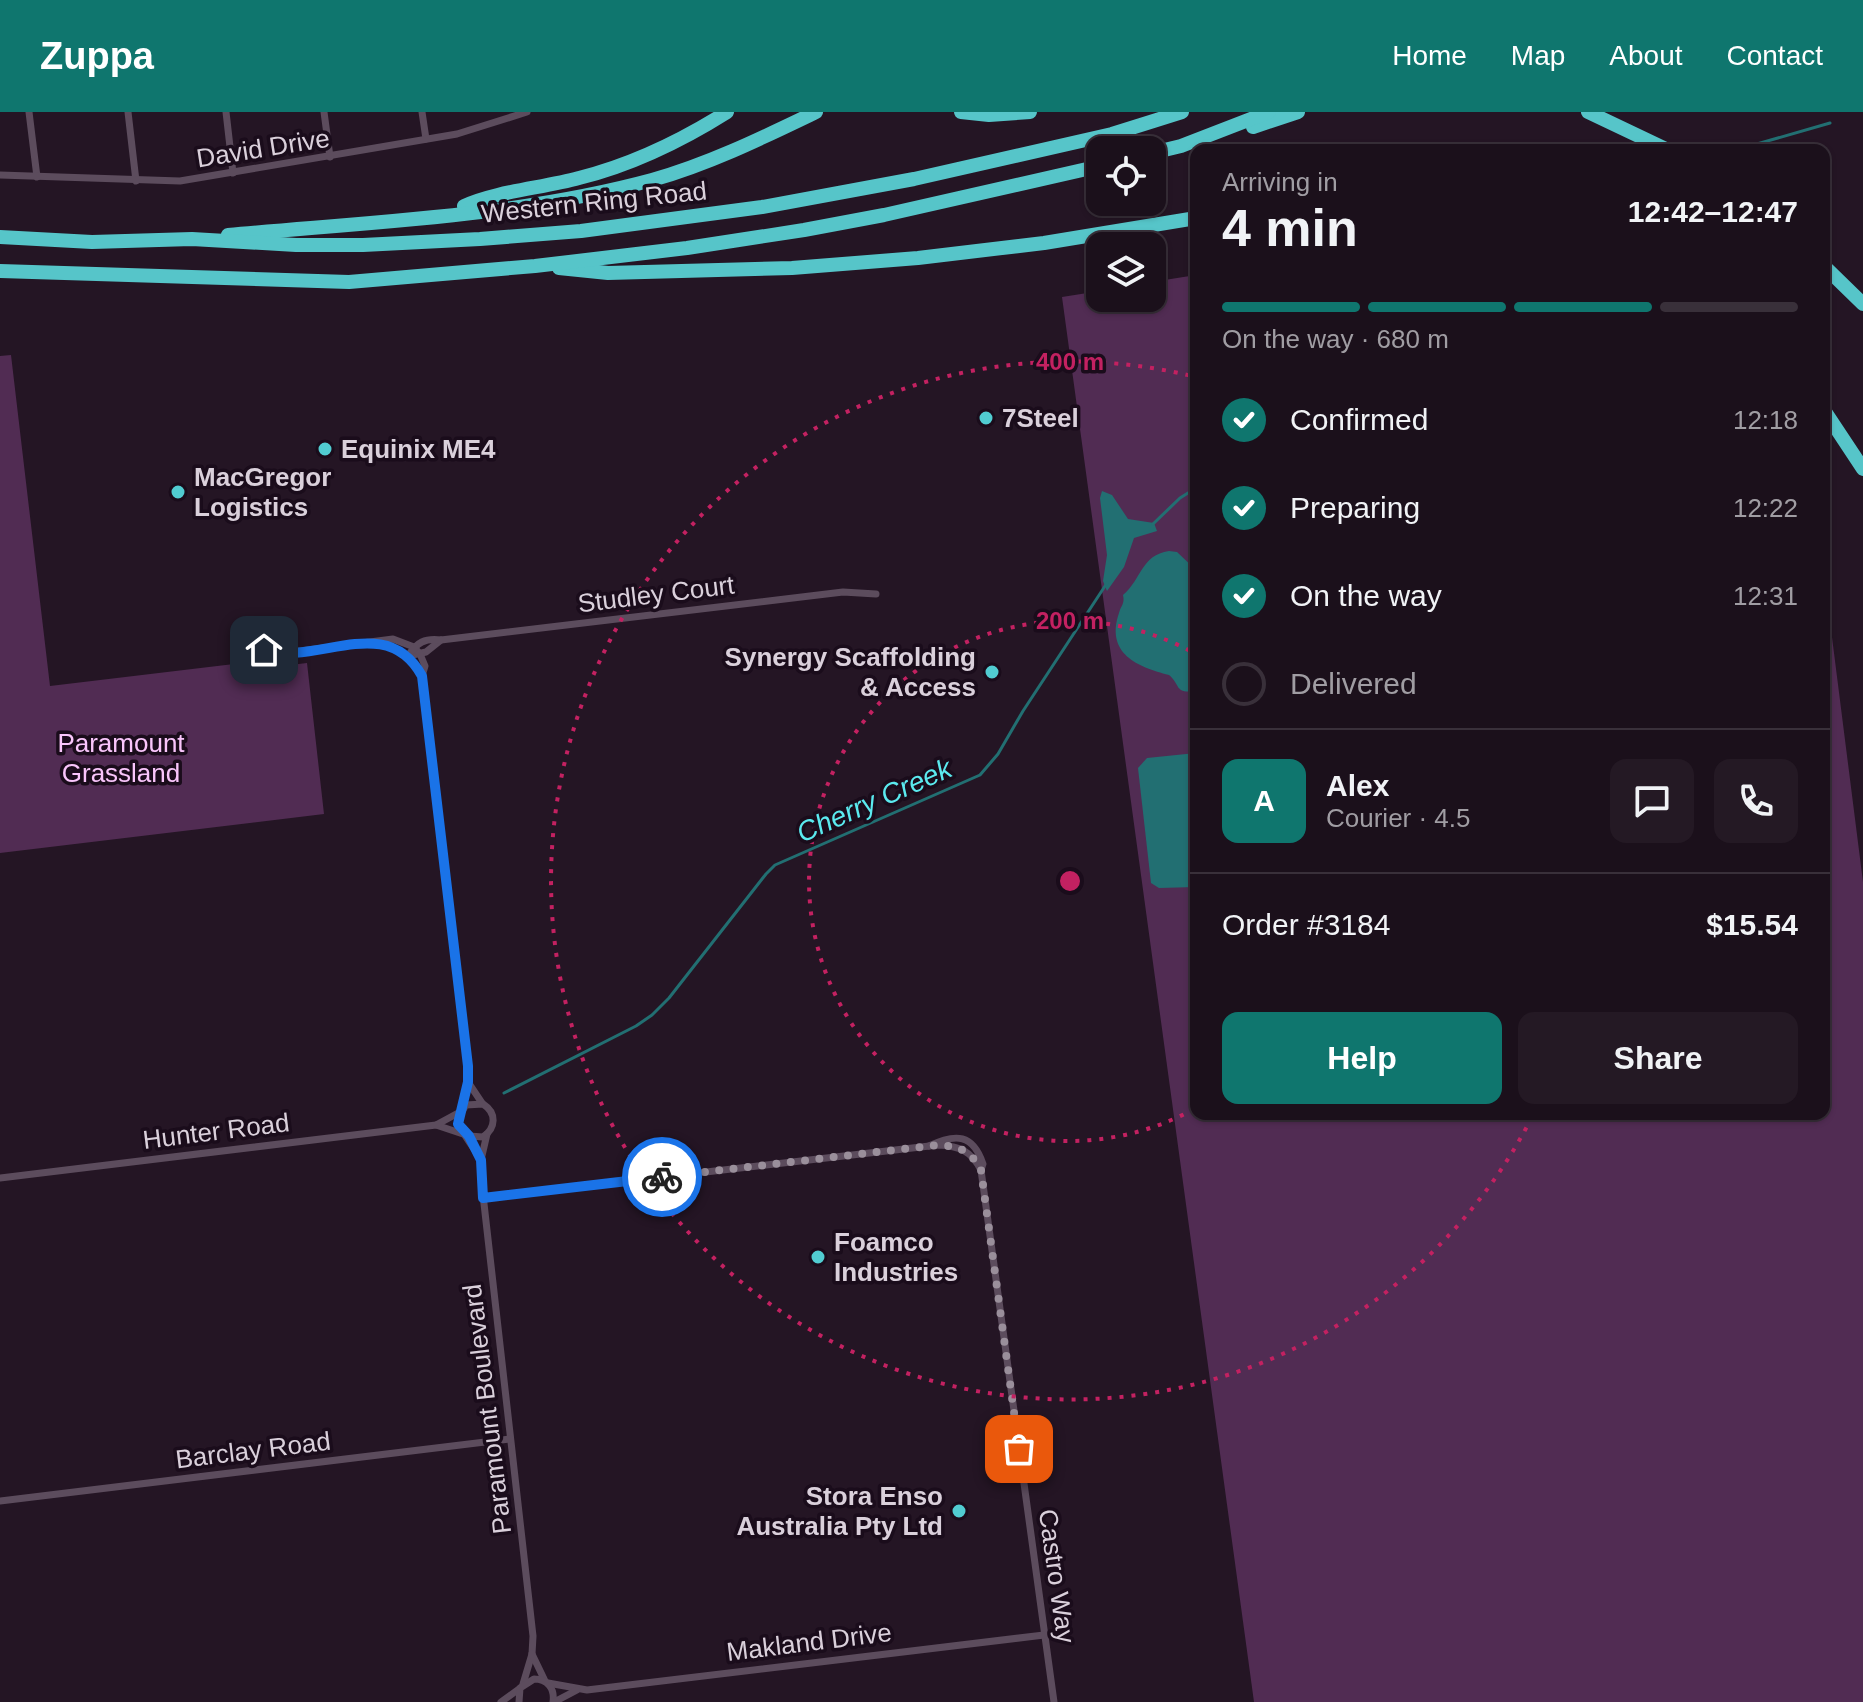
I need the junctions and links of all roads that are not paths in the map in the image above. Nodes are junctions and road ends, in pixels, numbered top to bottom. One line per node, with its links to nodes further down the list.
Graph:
1 (29, 112): 25 (street)
2 (128, 112): 26 (street)
3 (226, 112): 23 (street)
4 (324, 112): 21 (street)
5 (422, 112): 15 (street)
6 (727, 112): 27 (highway)
7 (816, 112): 27 (highway)
8 (961, 112): 9 (highway)
9 (1030, 112)
10 (1182, 112): 30 (highway, Western Ring Road)
11 (1269, 112): 19 (highway)
12 (1298, 112): 16 (highway)
13 (1588, 112): 18 (highway)
14 (523, 113): 15 (street, David Drive)
15 (426, 139): 21 (street, David Drive)
16 (1190, 144)
17 (1190, 144): 19 (highway)
18 (1655, 144)
19 (1181, 146): 20 (highway)
20 (1166, 150)
21 (330, 157): 23 (street, David Drive)
22 (1086, 169): 31 (highway, Western Ring Road)
23 (233, 173): 26 (street, David Drive)
24 (0, 175): 25 (street, David Drive)
25 (37, 177): 26 (street, David Drive)
26 (136, 181)
27 (445, 215): 30 (highway)
28 (1190, 219): 31 (highway)
29 (0, 237): 30 (highway, Western Ring Road)
30 (192, 239)
31 (535, 266): 32 (highway, Western Ring Road)
32 (0, 271)
33 (1830, 272): 34 (highway)
34 (1863, 304)
35 (1830, 419): 36 (highway)
36 (1863, 469)
37 (876, 594): 40 (street, Studley Court)
38 (373, 642): 39 (street); 40 (street); 41 (street)
39 (258, 645)
40 (417, 650): 41 (street, Studley Court); 42 (street)
41 (408, 656): 42 (street)
42 (422, 676): 43 (street)
43 (468, 1082): 44 (street); 45 (street)
44 (483, 1104): 45 (street); 47 (street)
45 (461, 1110): 46 (street, Hunter Road); 48 (street)
46 (436, 1125): 48 (street, Hunter Road); 50 (street, Hunter Road)
47 (487, 1134): 48 (street); 49 (street, Paramount Boulevard)
48 (467, 1136): 49 (street, Paramount Boulevard)
49 (481, 1160): 51 (street, Paramount Boulevard)
50 (0, 1178)
51 (483, 1198): 52 (street, Paramount Boulevard); 54 (street, Castro Way)
52 (510, 1439): 53 (street, Barclay Road); 55 (street, Paramount Boulevard)
53 (0, 1501)
54 (1044, 1635): 58 (street, Makland Drive); 62 (street, Castro Way)
55 (532, 1654): 56 (street, Paramount Boulevard); 57 (street, Paramount Boulevard)
56 (547, 1682): 57 (street, Makland Drive); 58 (street, Makland Drive); 61 (street, Paramount Boulevard)
57 (522, 1686): 59 (street); 60 (street, Paramount Boulevard)
58 (579, 1689): 61 (street, Makland Drive)
59 (501, 1702)
60 (519, 1702)
61 (554, 1702)
62 (1054, 1702)

